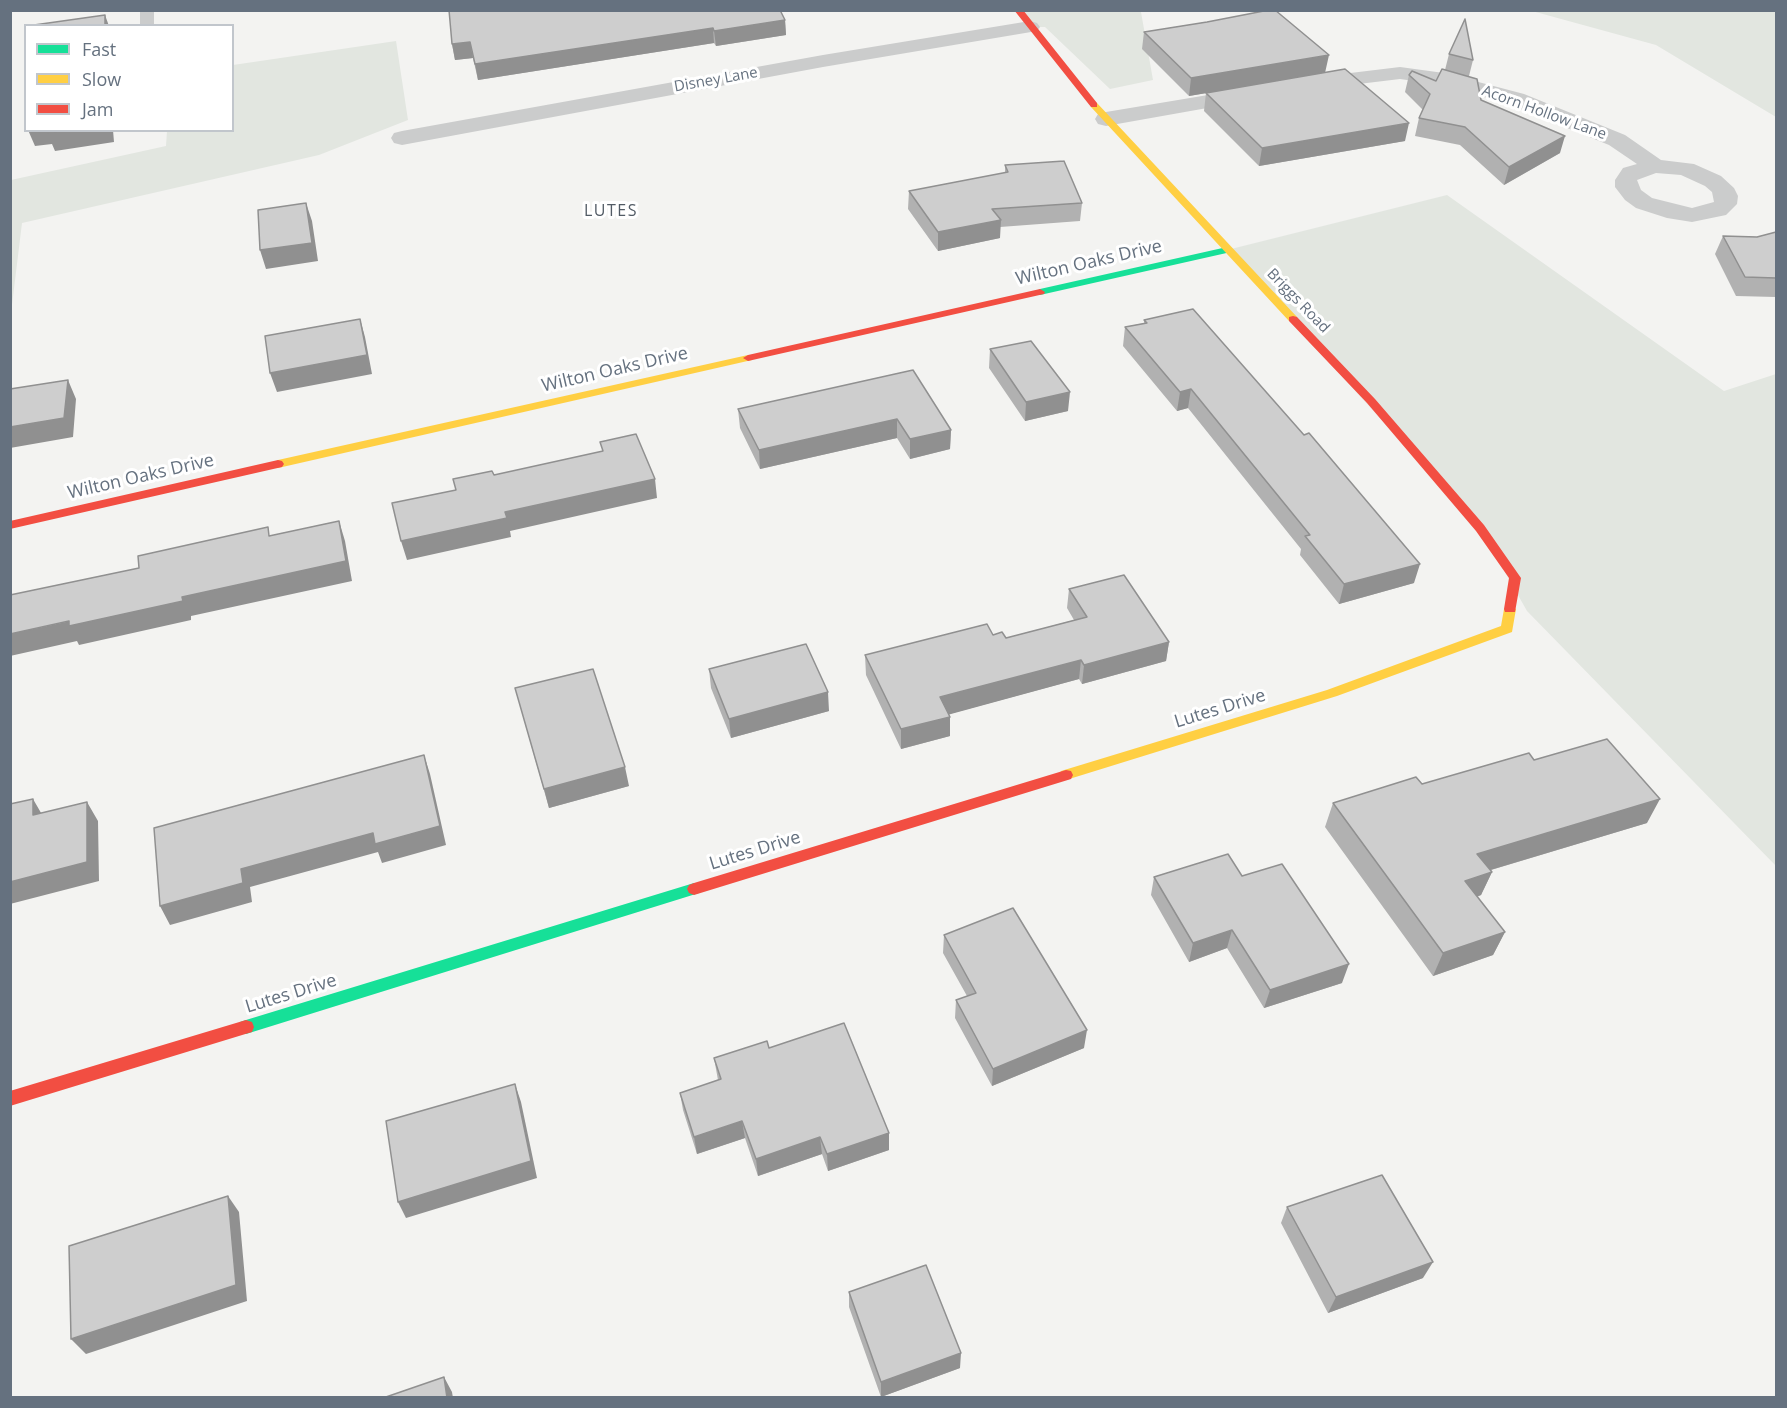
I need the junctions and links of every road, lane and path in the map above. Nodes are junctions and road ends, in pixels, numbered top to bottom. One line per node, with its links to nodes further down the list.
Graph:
1 (1024, 19): 2 (street, Briggs Road); 3 (street, Disney Lane)
2 (1106, 119): 4 (street, Acorn Hollow Lane); 5 (street, Briggs Road)
3 (402, 138)
4 (1655, 166)
5 (1227, 250): 6 (street, Wilton Oaks Drive); 7 (street, Briggs Road)
6 (10, 525)
7 (1507, 629): 8 (street, Lutes Drive)
8 (10, 1099)

